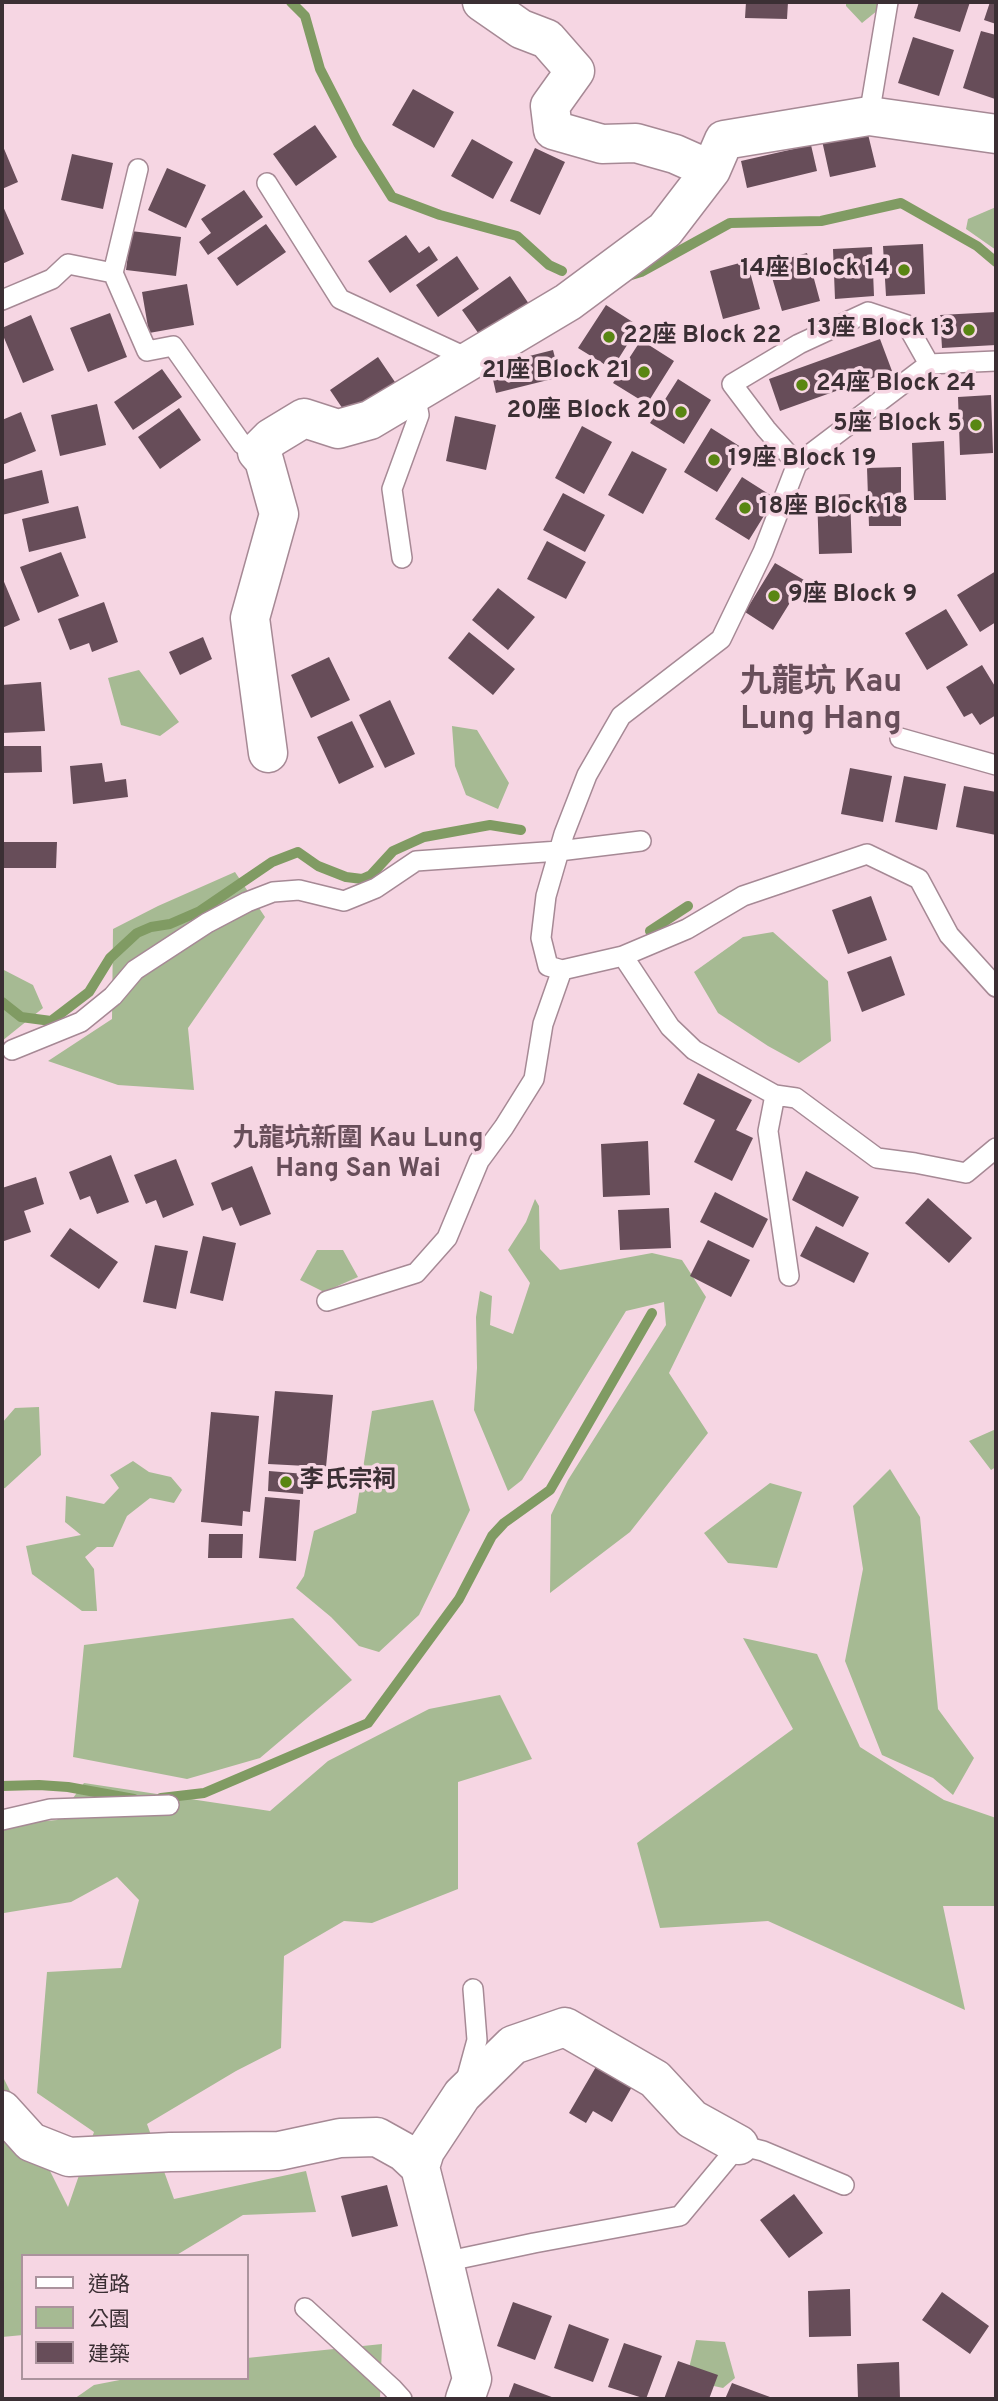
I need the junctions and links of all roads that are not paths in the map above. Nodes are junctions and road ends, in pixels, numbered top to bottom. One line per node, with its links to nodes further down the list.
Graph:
1 (482, 2): 6 (street)
2 (888, 2): 3 (lane)
3 (869, 116): 4 (street); 6 (street)
4 (996, 134)
5 (138, 169): 8 (lane)
6 (712, 170): 10 (street)
7 (267, 183): 10 (lane)
8 (113, 273): 9 (lane); 14 (lane)
9 (2, 299)
10 (472, 360): 13 (street)
11 (996, 362): 12 (lane)
12 (929, 364): 15 (lane); 15 (lane)
13 (415, 393): 14 (street); 16 (lane)
14 (257, 452): 18 (street)
15 (797, 464): 21 (lane)
16 (402, 558)
17 (900, 738): 19 (lane)
18 (268, 753)
19 (996, 765)
20 (641, 841): 21 (lane)
21 (559, 851): 23 (lane); 25 (lane)
22 (624, 956): 23 (lane); 24 (lane); 26 (lane)
23 (562, 970): 29 (lane)
24 (996, 987)
25 (12, 1050)
26 (775, 1094): 27 (lane); 28 (lane)
27 (996, 1148)
28 (789, 1276)
29 (327, 1301)
30 (169, 1805): 31 (lane)
31 (2, 1820)
32 (473, 1989): 33 (lane)
33 (461, 2095): 35 (street); 36 (street)
34 (2, 2110): 36 (street)
35 (740, 2146): 37 (lane); 38 (lane)
36 (420, 2167): 38 (street)
37 (844, 2185)
38 (444, 2262): 41 (street)
39 (304, 2308): 40 (lane)
40 (402, 2399)
41 (465, 2399)

